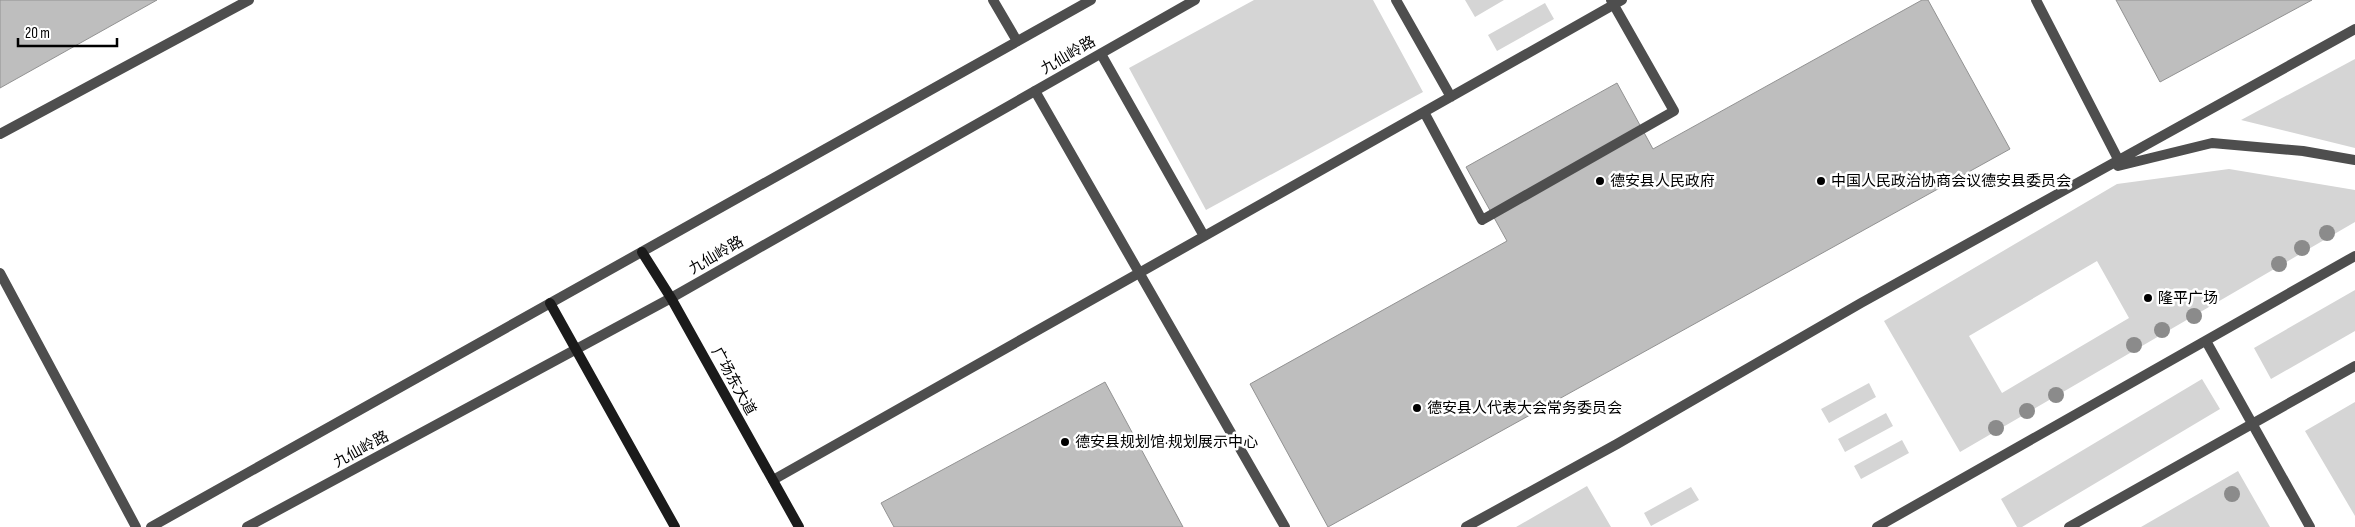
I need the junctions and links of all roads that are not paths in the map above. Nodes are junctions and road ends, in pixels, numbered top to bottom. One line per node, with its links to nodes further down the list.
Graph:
1 (249, 0): 14 (street)
2 (993, 0): 9 (street)
3 (1091, 0): 9 (street)
4 (1195, 0): 10 (street, 九仙岭路)
5 (1396, 0): 12 (street)
6 (2036, 0): 16 (street)
7 (1616, 1): 12 (street); 13 (street)
8 (2355, 30): 16 (street)
9 (1017, 41): 19 (street)
10 (1101, 54): 11 (street, 九仙岭路); 18 (street)
11 (1035, 91): 21 (street); 23 (street, 九仙岭路)
12 (1451, 96): 13 (street)
13 (1424, 112): 18 (street)
14 (0, 134)
15 (2355, 160): 17 (street)
16 (2119, 161): 17 (street)
17 (2104, 170): 36 (street)
18 (1204, 236): 21 (street)
19 (642, 252): 23 (main road, 广场东大道); 24 (street)
20 (2355, 256): 25 (street)
21 (1139, 272): 29 (street); 35 (street)
22 (0, 273): 30 (street)
23 (671, 298): 26 (street, 九仙岭路); 29 (main road, 广场东大道)
24 (550, 304): 26 (main road); 31 (street)
25 (2206, 341): 28 (street); 37 (street)
26 (576, 349): 32 (street, 九仙岭路); 33 (main road)
27 (2355, 366): 28 (street)
28 (2252, 424): 38 (street); 39 (street)
29 (772, 480): 34 (main road, 广场东大道)
30 (136, 527)
31 (151, 527)
32 (248, 527)
33 (675, 527)
34 (798, 527)
35 (1285, 527)
36 (1466, 527)
37 (1877, 527)
38 (2069, 527)
39 (2310, 527)

